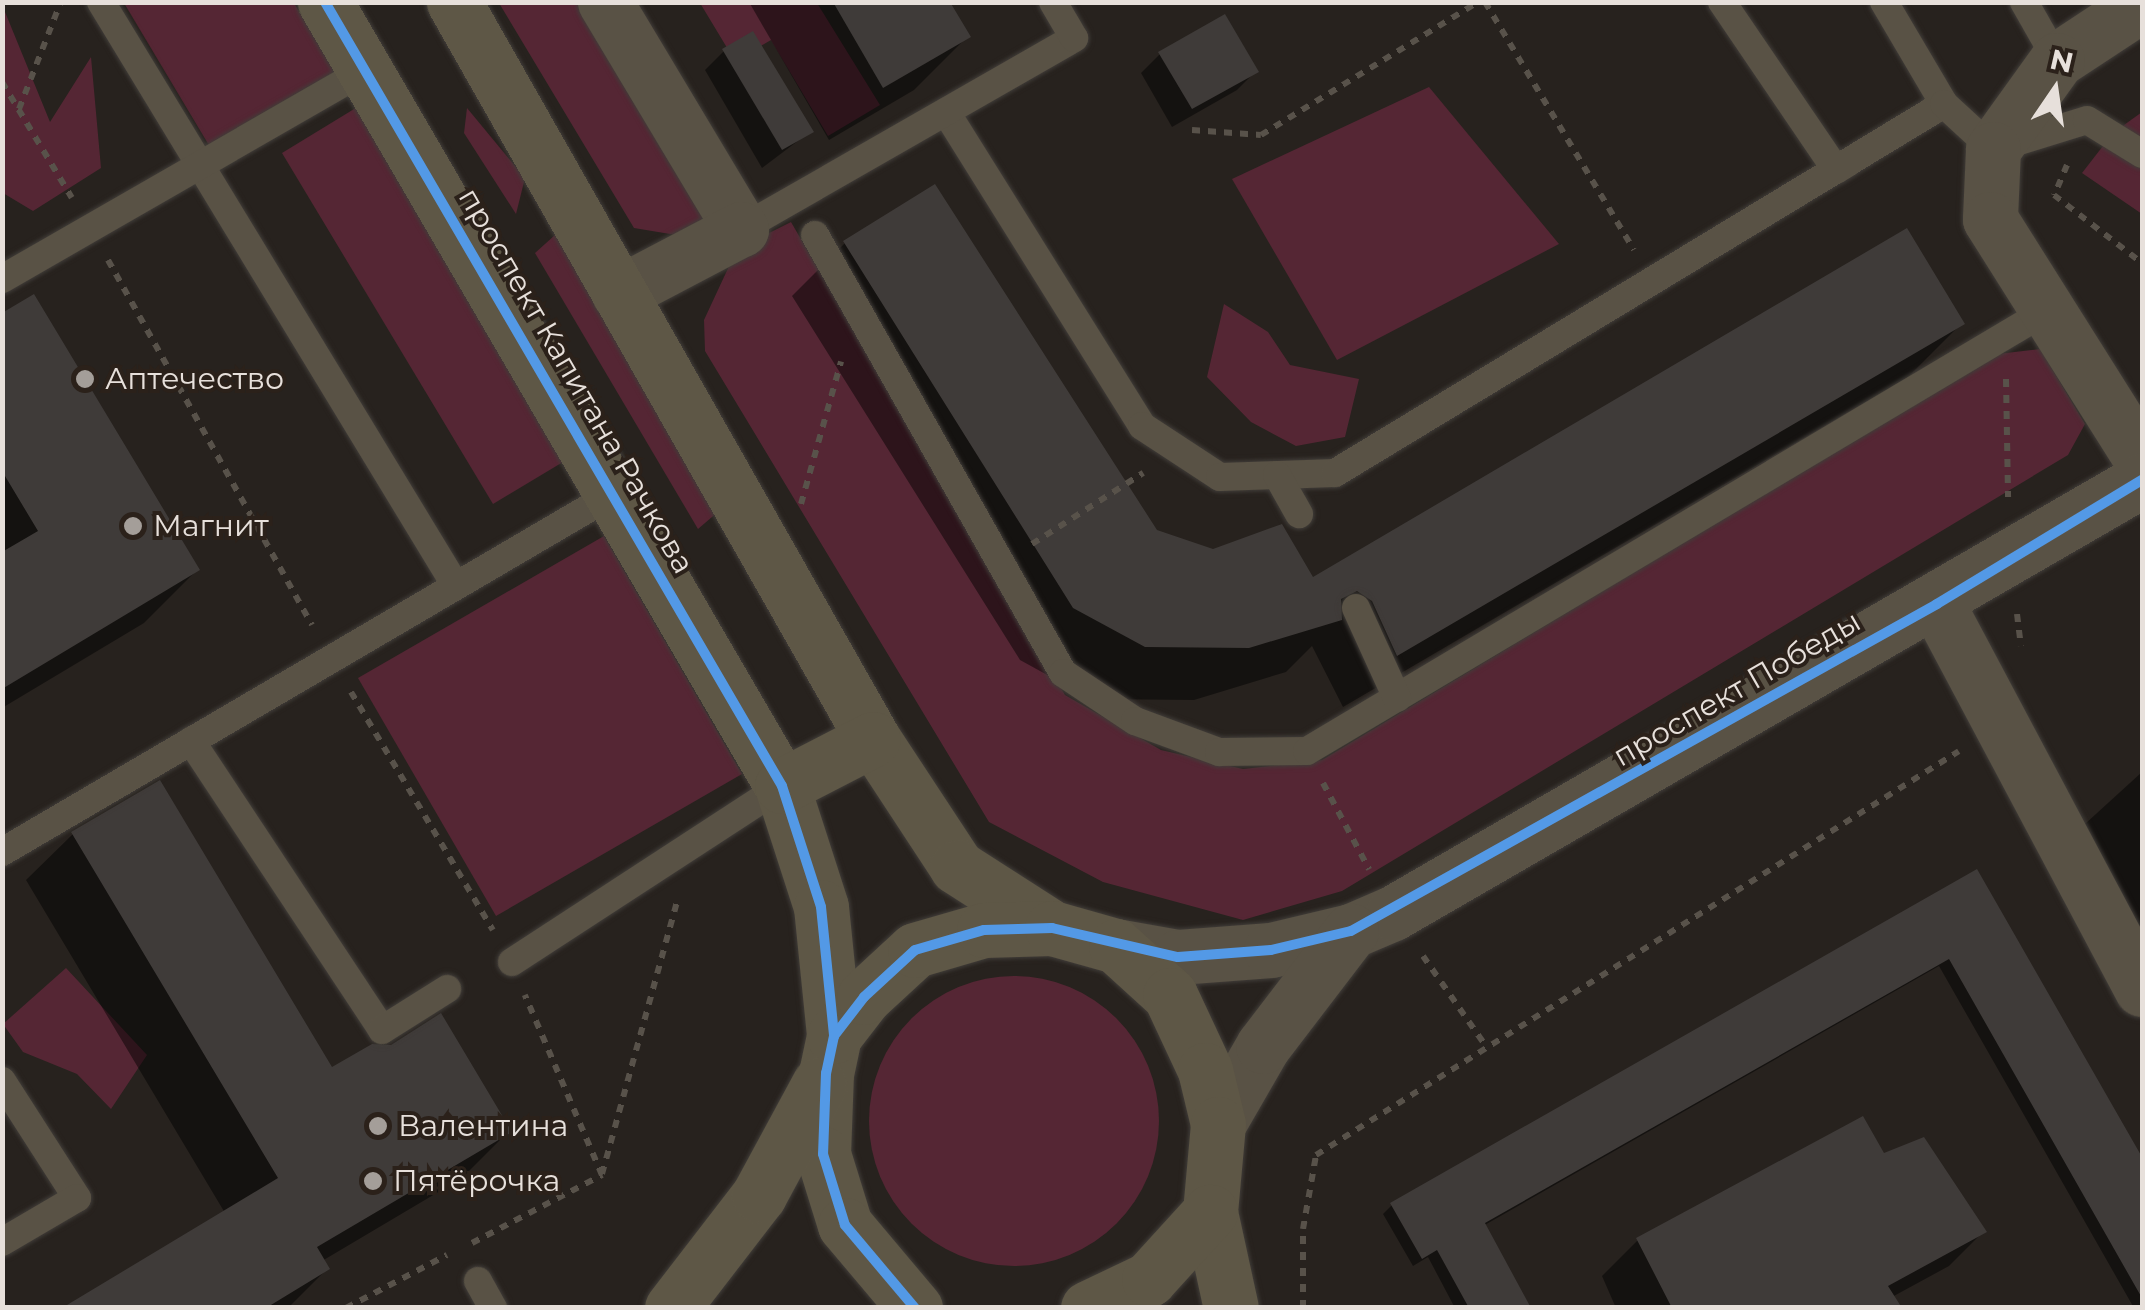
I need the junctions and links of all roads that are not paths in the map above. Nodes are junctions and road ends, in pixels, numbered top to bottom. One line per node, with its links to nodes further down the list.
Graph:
1 (100, 2): 16 (lane)
2 (325, 2): 11 (street, проспект Капитана Рачкова)
3 (454, 2): 21 (street)
4 (605, 2): 18 (street)
5 (1053, 2): 13 (lane)
6 (1722, 2): 17 (lane)
7 (1884, 2): 12 (lane)
8 (2024, 2): 10 (lane)
9 (2142, 4): 10 (street)
10 (2057, 60): 14 (street)
11 (367, 69): 16 (lane); 26 (street, проспект Капитана Рачкова)
12 (1944, 104): 14 (lane); 17 (lane)
13 (946, 112): 18 (lane); 24 (lane)
14 (1993, 149): 15 (lane); 22 (street)
15 (2142, 154)
16 (201, 165): 20 (lane); 28 (lane)
17 (1836, 170): 24 (lane)
18 (741, 229): 21 (street)
19 (815, 235): 31 (lane)
20 (2, 279)
21 (619, 293): 32 (street)
22 (2026, 323): 23 (street); 31 (lane)
23 (2142, 460)
24 (1277, 475): 27 (lane)
25 (2142, 480): 29 (street, проспект Победы)
26 (613, 494): 28 (lane); 34 (street, проспект Капитана Рачкова)
27 (1299, 514)
28 (456, 586): 33 (lane)
29 (1937, 604): 37 (street, проспект Победы); 40 (street)
30 (1356, 608): 31 (lane)
31 (1397, 698)
32 (873, 738): 34 (street); 36 (street)
33 (191, 741): 35 (lane); 41 (lane)
34 (782, 786): 39 (lane); 42 (street, проспект Капитана Рачкова)
35 (2, 852)
36 (1052, 928): 38 (street); 42 (street)
37 (1351, 931): 38 (street); 44 (street)
38 (1116, 946): 44 (street)
39 (512, 962)
40 (2142, 988)
41 (446, 990)
42 (830, 1055): 49 (street); 50 (street, проспект Капитана Рачкова)
43 (2, 1081): 46 (lane)
44 (1218, 1124): 45 (street)
45 (1210, 1212): 51 (street); 52 (street)
46 (2, 1242)
47 (478, 1282): 48 (lane)
48 (493, 1308)
49 (672, 1308)
50 (915, 1308)
51 (1088, 1308)
52 (1230, 1308)

